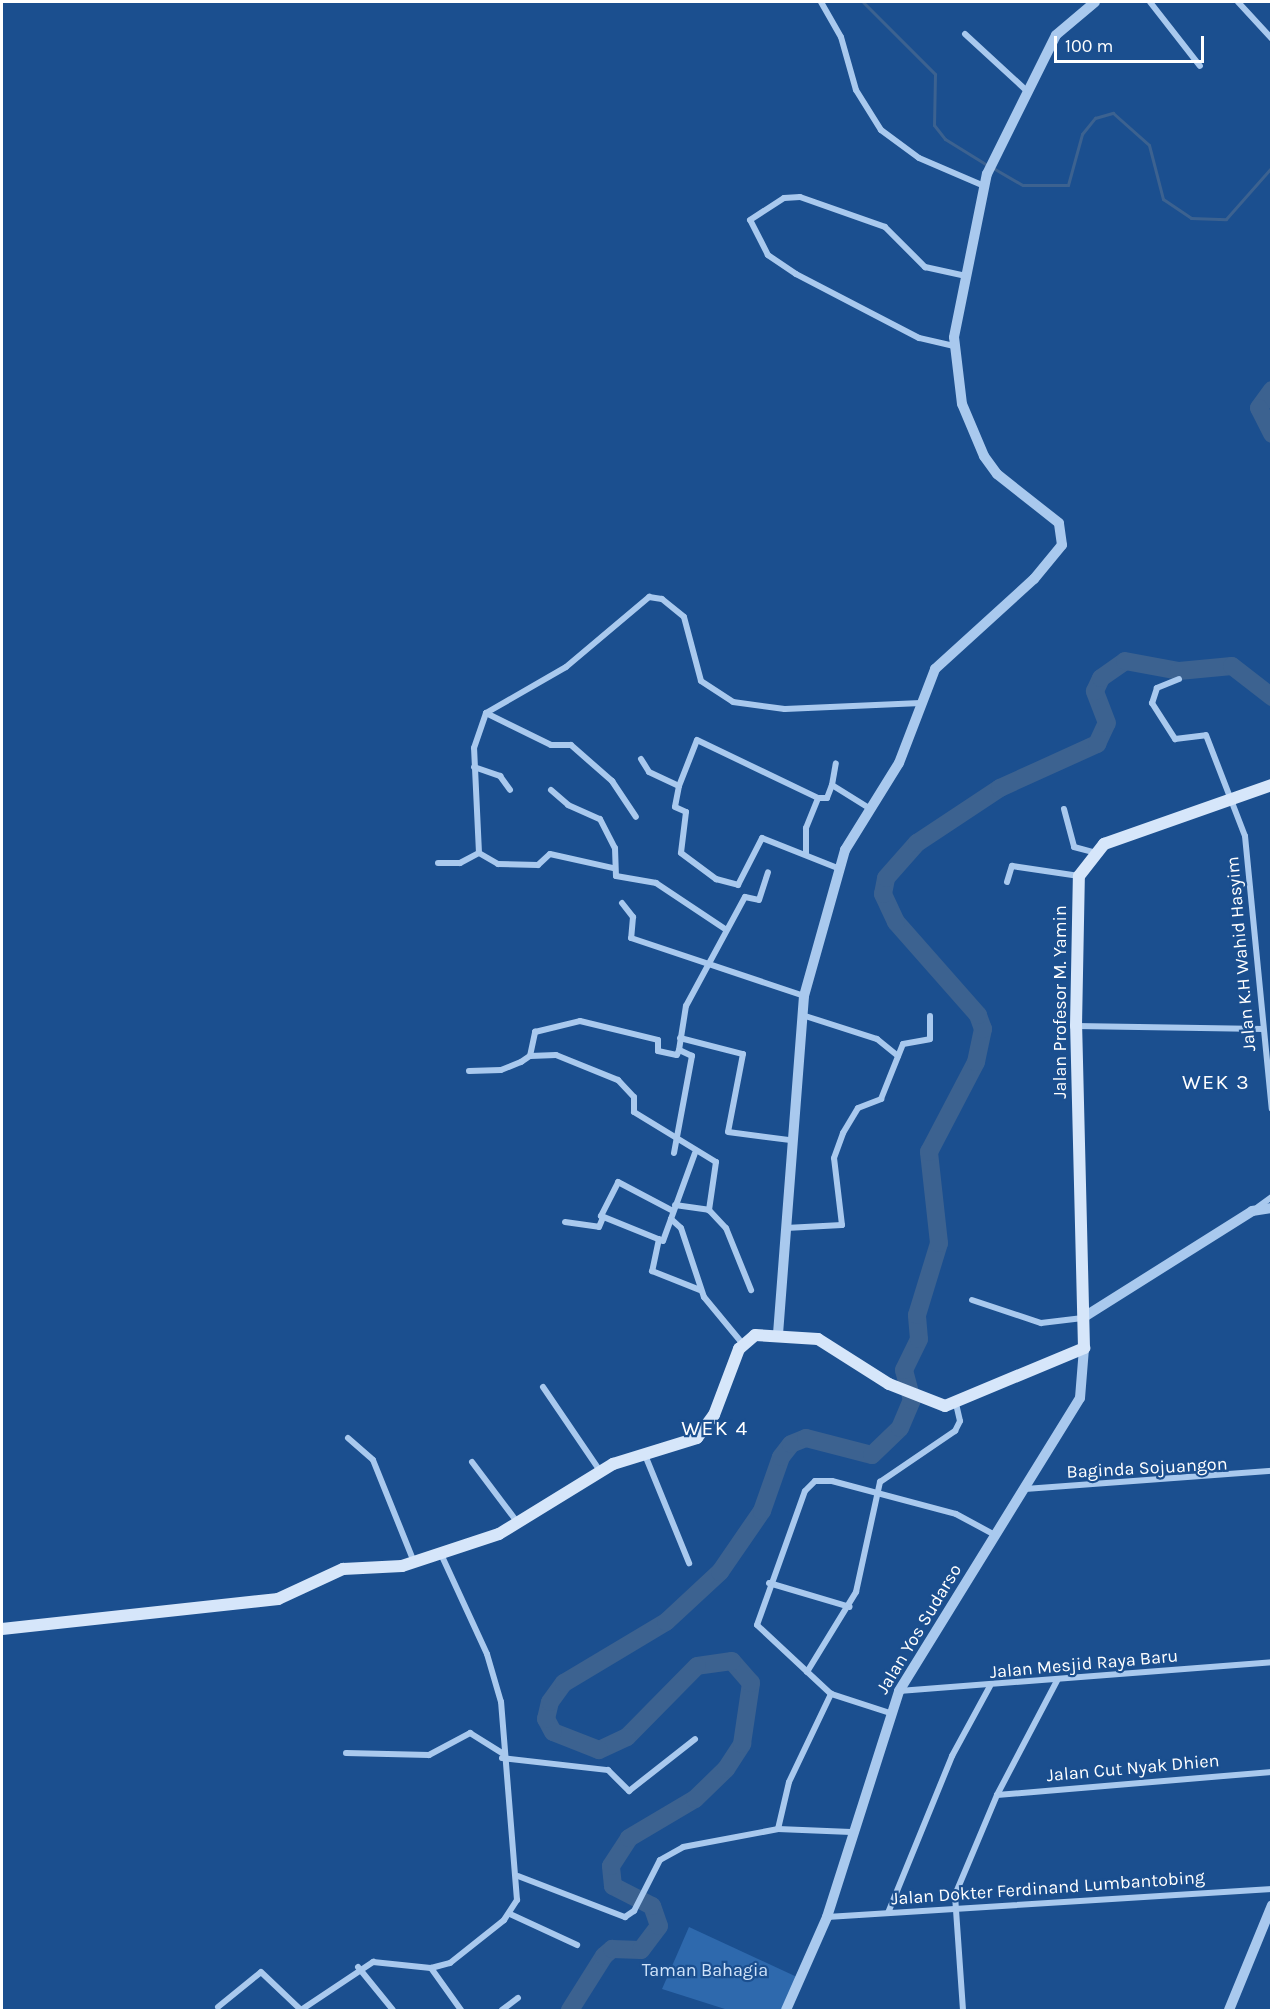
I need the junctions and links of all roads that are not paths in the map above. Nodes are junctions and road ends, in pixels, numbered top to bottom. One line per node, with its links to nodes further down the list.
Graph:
1 (821, 2): 9 (street)
2 (1095, 2): 8 (street)
3 (1150, 2): 7 (street)
4 (1238, 2): 6 (street)
5 (966, 34): 8 (street)
6 (1272, 39)
7 (1200, 66)
8 (1026, 90): 9 (street)
9 (984, 186): 10 (street)
10 (966, 276): 11 (street); 11 (street)
11 (954, 346): 13 (street)
12 (1179, 679): 24 (street, Jalan K.H Wahid Hasyim)
13 (921, 703): 14 (street); 25 (street)
14 (486, 713): 17 (street); 27 (street)
15 (641, 759): 20 (street)
16 (836, 763): 18 (street)
17 (474, 767): 21 (street); 29 (street)
18 (832, 785): 23 (street); 25 (street)
19 (1272, 785): 24 (main road)
20 (679, 786): 23 (street); 30 (street)
21 (510, 790)
22 (551, 790): 32 (street)
23 (818, 798): 30 (street)
24 (1229, 800): 28 (main road); 44 (street, Jalan K.H Wahid Hasyim)
25 (868, 808): 33 (street)
26 (1064, 809): 28 (street)
27 (636, 817)
28 (1093, 852): 35 (main road, Jalan Profesor M. Yamin)
29 (479, 853): 31 (street); 32 (street)
30 (806, 854): 33 (street)
31 (438, 863)
32 (613, 868): 38 (street)
33 (840, 869): 40 (street)
34 (768, 872): 38 (street)
35 (1079, 876): 36 (street); 43 (main road, Jalan Profesor M. Yamin)
36 (1007, 882)
37 (622, 903): 39 (street)
38 (725, 930): 39 (street)
39 (706, 962): 40 (street); 45 (street)
40 (804, 996): 41 (street)
41 (802, 1015): 48 (street); 51 (street)
42 (930, 1016): 48 (street)
43 (1076, 1026): 44 (street); 68 (main road, Jalan Profesor M. Yamin)
44 (1263, 1029): 50 (street, Jalan K.H Wahid Hasyim)
45 (680, 1038): 46 (street); 51 (street)
46 (679, 1050): 47 (street); 52 (street)
47 (530, 1056): 49 (street); 52 (street)
48 (898, 1056): 63 (street)
49 (469, 1071)
50 (1272, 1109)
51 (790, 1140): 63 (street)
52 (679, 1144): 53 (street); 54 (street)
53 (674, 1153)
54 (695, 1153): 56 (street); 58 (street)
55 (1272, 1197): 59 (street)
56 (674, 1208): 58 (street); 60 (street); 61 (street)
57 (1272, 1208): 59 (street)
58 (709, 1210): 66 (street)
59 (1252, 1211): 68 (street)
60 (670, 1219): 64 (street); 65 (street)
61 (602, 1221): 62 (street); 64 (street)
62 (565, 1222)
63 (786, 1228): 69 (street)
64 (659, 1239): 65 (street)
65 (700, 1290): 70 (street)
66 (751, 1290)
67 (972, 1300): 68 (street)
68 (1084, 1317): 71 (main road, Jalan Profesor M. Yamin)
69 (778, 1334): 70 (main road); 73 (main road)
70 (742, 1344): 75 (main road)
71 (1084, 1348): 73 (main road); 79 (street, Jalan Yos Sudarso)
72 (543, 1387): 77 (street)
73 (956, 1403): 80 (street)
74 (348, 1438): 84 (street)
75 (645, 1454): 77 (main road); 85 (street)
76 (472, 1462): 81 (street)
77 (600, 1471): 81 (main road)
78 (1272, 1471): 79 (street, Baginda Sojuangon)
79 (1024, 1489): 82 (street, Jalan Yos Sudarso)
80 (875, 1493): 82 (street); 86 (street); 87 (street)
81 (518, 1523): 83 (main road)
82 (995, 1535): 93 (street, Jalan Yos Sudarso)
83 (442, 1556): 84 (main road); 98 (street)
84 (414, 1562): 88 (main road)
85 (689, 1563)
86 (769, 1583): 87 (street); 90 (street)
87 (850, 1607): 90 (street)
88 (2, 1629)
89 (1272, 1662): 91 (street, Jalan Mesjid Raya Baru)
90 (807, 1672): 94 (street)
91 (1058, 1679): 92 (street, Jalan Mesjid Raya Baru); 100 (street)
92 (990, 1686): 93 (street, Jalan Mesjid Raya Baru); 107 (street)
93 (899, 1691): 95 (street, Jalan Yos Sudarso)
94 (831, 1694): 95 (street); 101 (street)
95 (890, 1713): 102 (street, Jalan Yos Sudarso)
96 (695, 1739): 98 (street)
97 (346, 1753): 98 (street)
98 (502, 1755): 103 (street)
99 (1272, 1772): 100 (street, Jalan Cut Nyak Dhien)
100 (997, 1795): 106 (street)
101 (778, 1829): 102 (street); 103 (street)
102 (850, 1832): 109 (street, Jalan Yos Sudarso)
103 (518, 1876): 108 (street)
104 (1272, 1889): 106 (street, Jalan Dokter Ferdinand Lumbantobing)
105 (1272, 1905): 121 (street)
106 (954, 1909): 107 (street, Jalan Dokter Ferdinand Lumbantobing); 120 (street)
107 (888, 1913): 109 (street, Jalan Dokter Ferdinand Lumbantobing)
108 (510, 1914): 110 (street); 112 (street)
109 (827, 1917): 119 (street, Jalan Yos Sudarso)
110 (577, 1945)
111 (358, 1967): 112 (street); 115 (street); 116 (street)
112 (431, 1968): 117 (street)
113 (518, 1998): 118 (street)
114 (218, 2007): 115 (street)
115 (301, 2010)
116 (393, 2010)
117 (461, 2010)
118 (502, 2010)
119 (786, 2010)
120 (963, 2010)
121 (1229, 2010)

